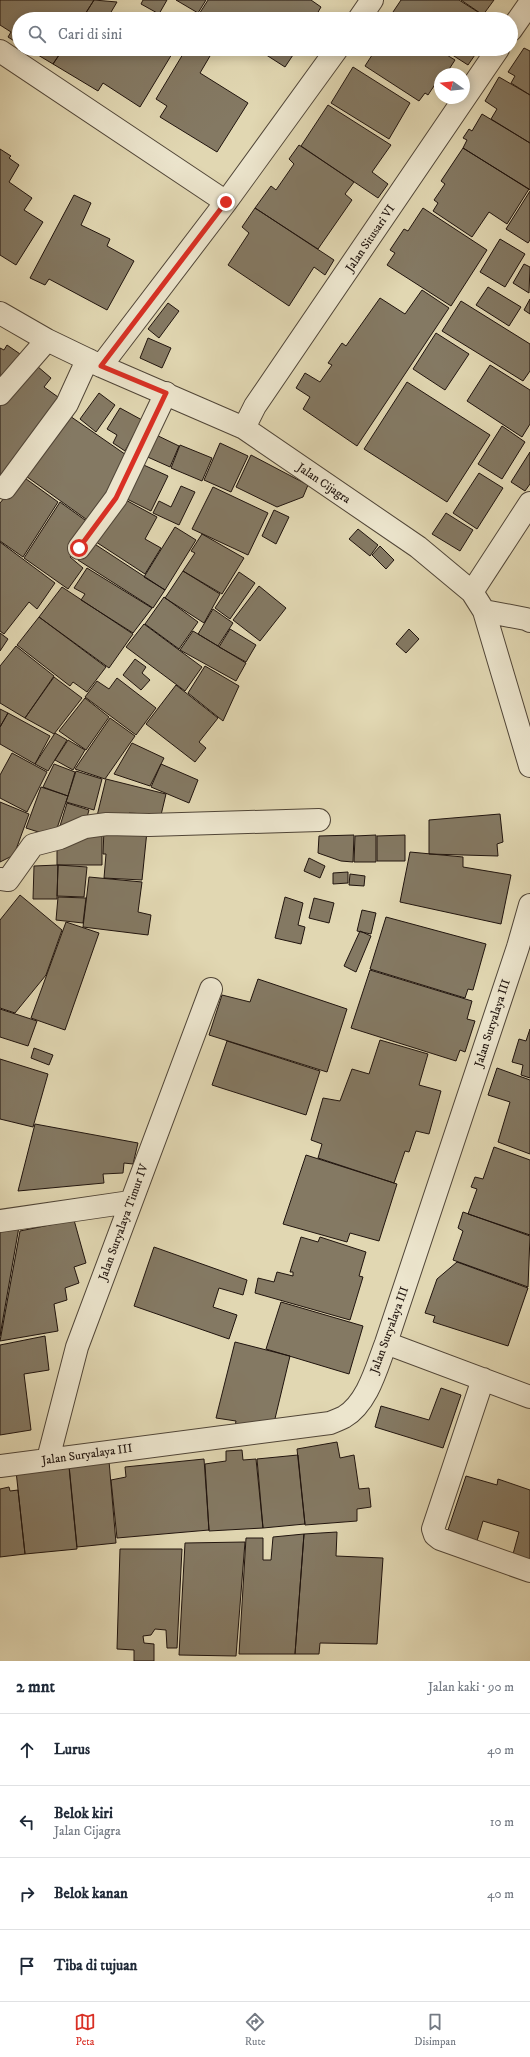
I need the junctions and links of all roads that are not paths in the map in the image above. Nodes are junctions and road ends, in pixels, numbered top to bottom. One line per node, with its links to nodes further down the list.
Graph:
1 (372, 0): 3 (street)
2 (530, 3): 4 (street)
3 (364, 12)
4 (518, 20)
5 (0, 51): 8 (street)
6 (332, 56): 8 (street)
7 (493, 56): 14 (street, Jalan Situsari VI)
8 (226, 202): 11 (street)
9 (0, 313): 10 (street, Jalan Cijagra)
10 (47, 340): 11 (street, Jalan Cijagra); 13 (street)
11 (95, 363): 12 (street, Jalan Cijagra); 15 (street)
12 (166, 393): 14 (street, Jalan Cijagra); 17 (street)
13 (0, 394)
14 (244, 428): 18 (street, Jalan Cijagra)
15 (5, 488)
16 (530, 503): 18 (street)
17 (79, 548)
18 (472, 592): 19 (street, Jalan Cijagra)
19 (484, 611): 20 (street); 21 (street, Jalan Cijagra)
20 (530, 621)
21 (530, 766)
22 (319, 820): 23 (street)
23 (0, 879)
24 (530, 905): 28 (street, Jalan Suryalaya III)
25 (211, 989): 26 (street, Jalan Suryalaya Timur IV)
26 (130, 1202): 27 (street); 31 (street, Jalan Suryalaya Timur IV)
27 (0, 1221)
28 (386, 1343): 29 (street); 31 (street, Jalan Suryalaya III)
29 (483, 1379): 30 (street); 33 (street)
30 (530, 1397)
31 (48, 1459): 32 (street, Jalan Suryalaya III)
32 (0, 1466)
33 (530, 1571)

